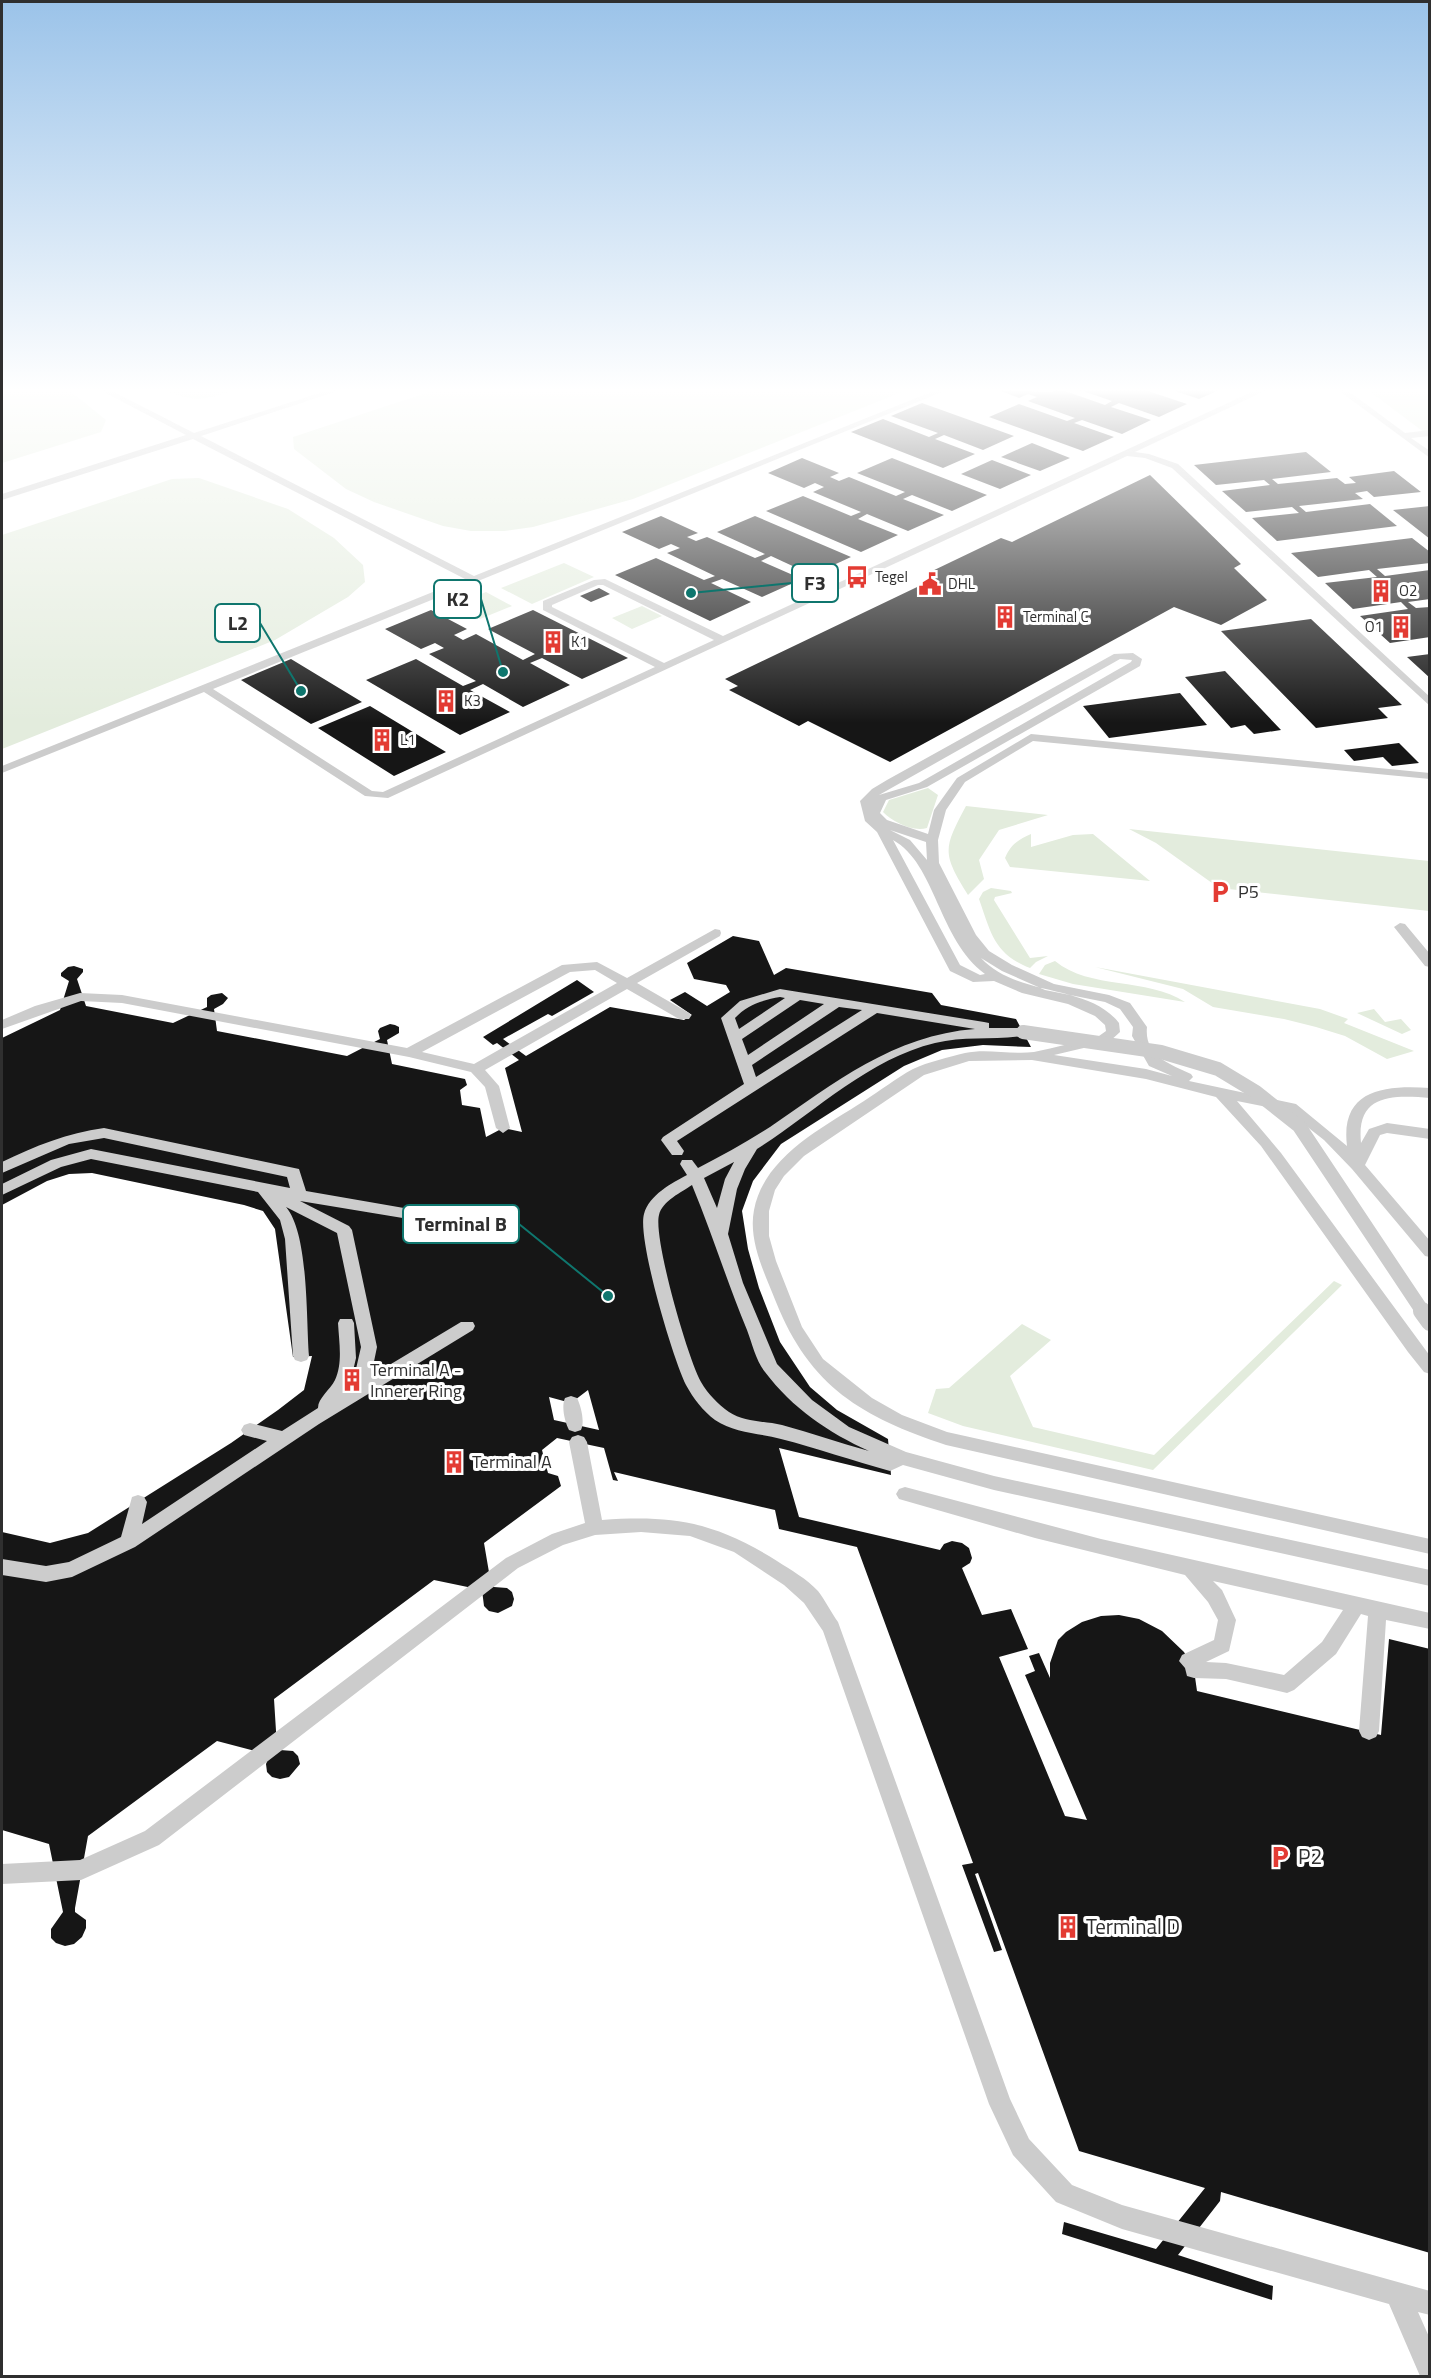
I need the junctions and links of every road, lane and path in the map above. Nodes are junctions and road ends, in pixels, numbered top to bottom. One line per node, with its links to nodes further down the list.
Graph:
1 (318, 501): 5 (lane)
2 (669, 501): 5 (lane)
3 (1023, 501): 6 (lane)
4 (1213, 501): 9 (lane)
5 (474, 580): 8 (lane)
6 (723, 640): 7 (lane); 7 (lane)
7 (664, 667): 8 (lane)
8 (205, 688): 12 (lane)
9 (1430, 703)
10 (1002, 720): 11 (lane); 11 (lane); 14 (lane)
11 (1024, 729): 15 (lane)
12 (2, 770)
13 (1430, 776): 15 (lane)
14 (883, 832): 19 (lane); 19 (lane)
15 (933, 840): 33 (lane)
16 (1400, 927): 18 (lane)
17 (715, 933): 20 (lane)
18 (1430, 963)
19 (997, 977): 29 (lane)
20 (627, 984): 24 (lane); 28 (lane); 31 (lane)
21 (796, 996): 22 (lane); 27 (lane); 27 (lane)
22 (835, 1003): 23 (lane); 30 (lane)
23 (873, 1010): 26 (lane); 32 (lane)
24 (684, 1016)
25 (2, 1024): 28 (lane)
26 (1023, 1032): 37 (lane); 48 (lane, bridge)
27 (734, 1038): 30 (lane)
28 (409, 1053): 31 (lane)
29 (1032, 1056): 33 (lane); 62 (lane)
30 (744, 1064): 32 (lane)
31 (476, 1069): 35 (lane)
32 (752, 1086): 38 (lane)
33 (1219, 1093): 39 (lane); 52 (lane)
34 (1430, 1093): 39 (lane)
35 (503, 1128)
36 (1430, 1134): 39 (lane)
37 (753, 1145): 41 (lane); 46 (lane)
38 (677, 1151)
39 (1358, 1166): 47 (lane)
40 (2, 1168): 44 (lane)
41 (691, 1170): 46 (lane); 57 (lane)
42 (261, 1187): 43 (lane); 44 (lane); 51 (lane); 54 (lane)
43 (2, 1190)
44 (299, 1196): 45 (lane)
45 (445, 1220)
46 (721, 1236): 57 (lane)
47 (1430, 1252)
48 (1430, 1322)
49 (346, 1323): 54 (lane)
50 (467, 1326): 54 (lane)
51 (301, 1356)
52 (1430, 1368)
53 (571, 1402): 60 (lane)
54 (313, 1419): 56 (lane)
55 (250, 1430): 56 (lane)
56 (284, 1438): 61 (lane)
57 (902, 1458): 65 (lane)
58 (905, 1494): 64 (lane)
59 (138, 1502): 61 (lane)
60 (595, 1528): 70 (lane); 71 (lane)
61 (129, 1542): 63 (lane)
62 (1430, 1547)
63 (2, 1567)
64 (1192, 1570): 66 (lane); 66 (lane)
65 (1430, 1578)
66 (1357, 1604): 67 (lane)
67 (1378, 1610): 68 (lane); 69 (lane)
68 (1430, 1621)
69 (1369, 1731)
70 (2, 1874)
71 (1398, 2295): 72 (lane); 73 (lane)
72 (1430, 2303)
73 (1430, 2370)

